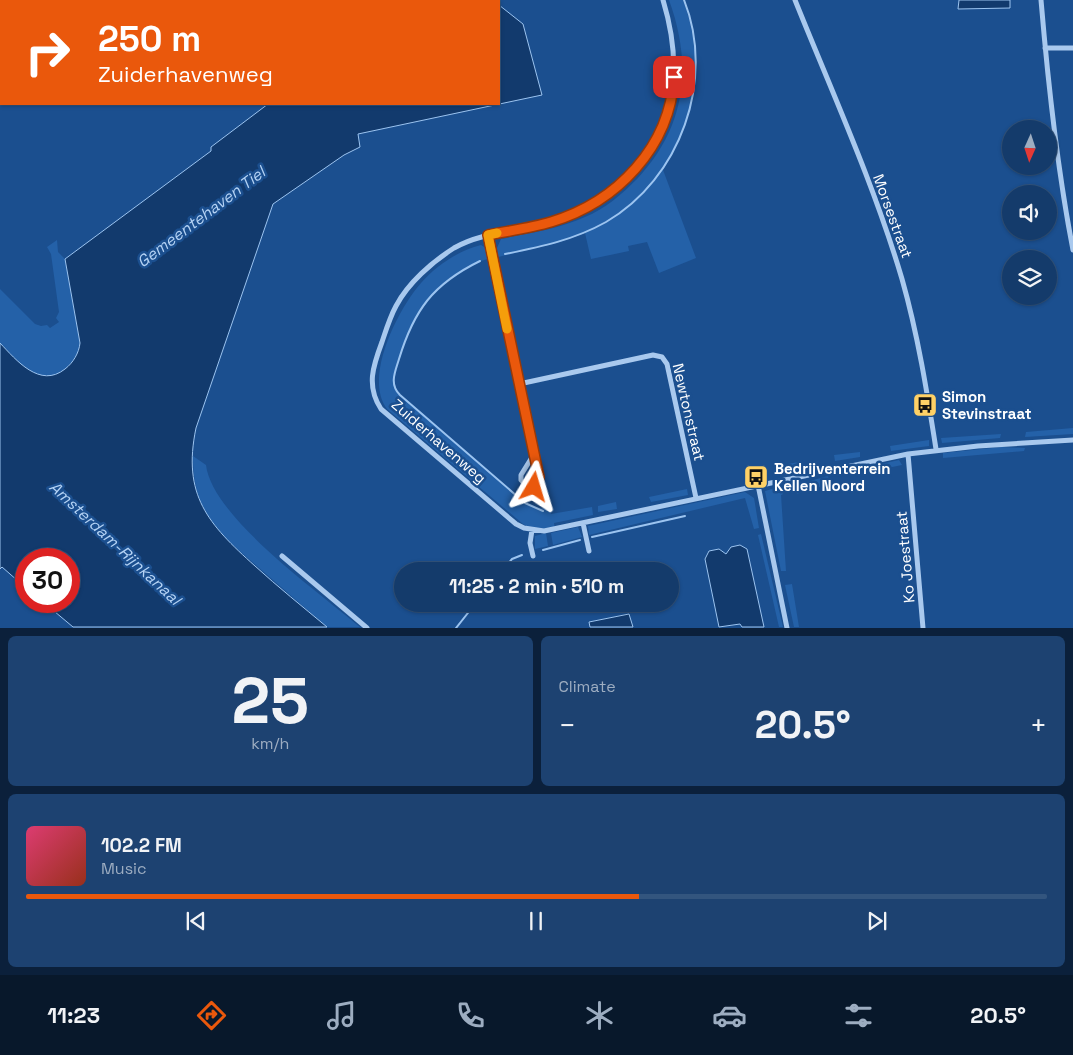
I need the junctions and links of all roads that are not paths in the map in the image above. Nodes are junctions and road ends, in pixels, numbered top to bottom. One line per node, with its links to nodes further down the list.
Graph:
1 (663, 0): 6 (street, Zuiderhavenweg)
2 (795, 0): 10 (street, Morsestraat)
3 (1042, 0): 4 (street)
4 (1045, 48): 5 (street); 7 (street)
5 (1073, 48)
6 (488, 235): 8 (street); 16 (street, Zuiderhavenweg)
7 (1073, 250)
8 (519, 384): 11 (street); 14 (street, Newtonstraat)
9 (1073, 440): 10 (street)
10 (936, 450): 12 (street)
11 (534, 454): 11 (street)
12 (908, 454): 13 (street); 22 (street, Ko Joestraat)
13 (758, 485): 14 (street); 21 (street)
14 (696, 498): 15 (street)
15 (583, 523): 16 (street); 17 (street)
16 (532, 530): 19 (street)
17 (589, 552)
18 (282, 556): 20 (street)
19 (533, 556)
20 (367, 628)
21 (787, 628)
22 (923, 628)

